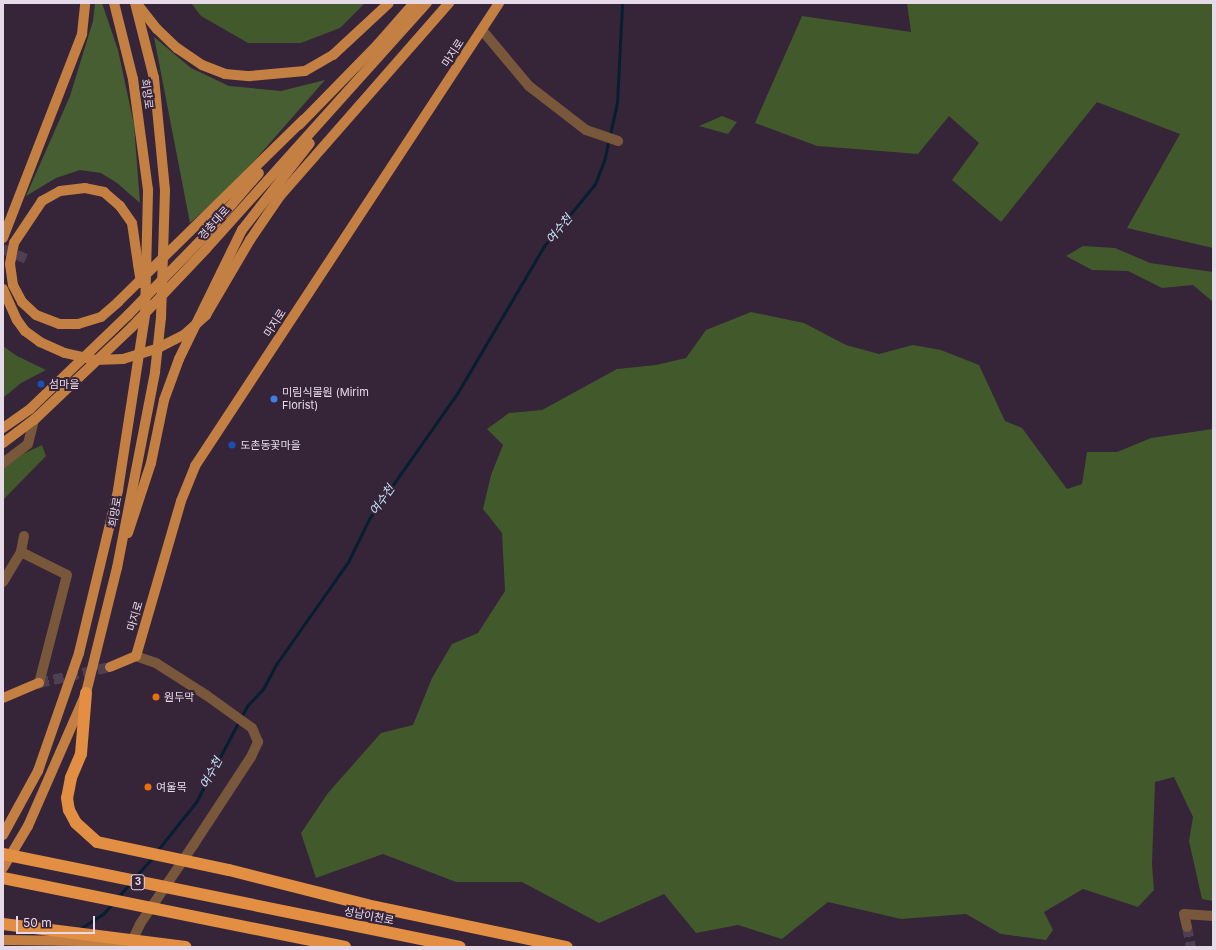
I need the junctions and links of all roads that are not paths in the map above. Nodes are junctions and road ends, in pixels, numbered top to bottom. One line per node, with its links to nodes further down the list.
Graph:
1 (85, 3): 13 (main road)
2 (114, 3): 15 (main road, 희망로)
3 (136, 3): 4 (main road); 22 (main road, 희망로)
4 (388, 3)
5 (414, 3): 11 (main road, 경충대로)
6 (427, 3): 10 (main road, 경충대로)
7 (449, 3): 14 (main road)
8 (499, 3): 9 (main road, 마지로)
9 (482, 30): 12 (street); 24 (main road, 마지로)
10 (376, 62): 16 (main road, 경충대로); 22 (main road)
11 (303, 120): 15 (main road); 17 (main road, 경충대로)
12 (616, 141)
13 (3, 238)
14 (3, 289)
15 (145, 315): 29 (main road, 희망로)
16 (34, 420): 18 (main road, 경충대로); 19 (street)
17 (3, 428)
18 (3, 443)
19 (3, 463)
20 (24, 536): 21 (street)
21 (21, 552): 23 (street); 26 (street)
22 (117, 568): 27 (main road, 희망로)
23 (3, 582)
24 (136, 656): 25 (main road); 38 (street)
25 (110, 667)
26 (39, 683): 28 (main road)
27 (86, 693): 31 (main road); 42 (highway)
28 (3, 698)
29 (3, 835)
30 (3, 854): 41 (highway, 성남이천로 / 3)
31 (3, 868)
32 (3, 878): 40 (highway, 3)
33 (1213, 916): 35 (street)
34 (3, 924): 39 (highway)
35 (1187, 927)
36 (3, 940): 37 (main road)
37 (125, 947)
38 (129, 947)
39 (186, 947)
40 (345, 947)
41 (460, 947)
42 (567, 947)

